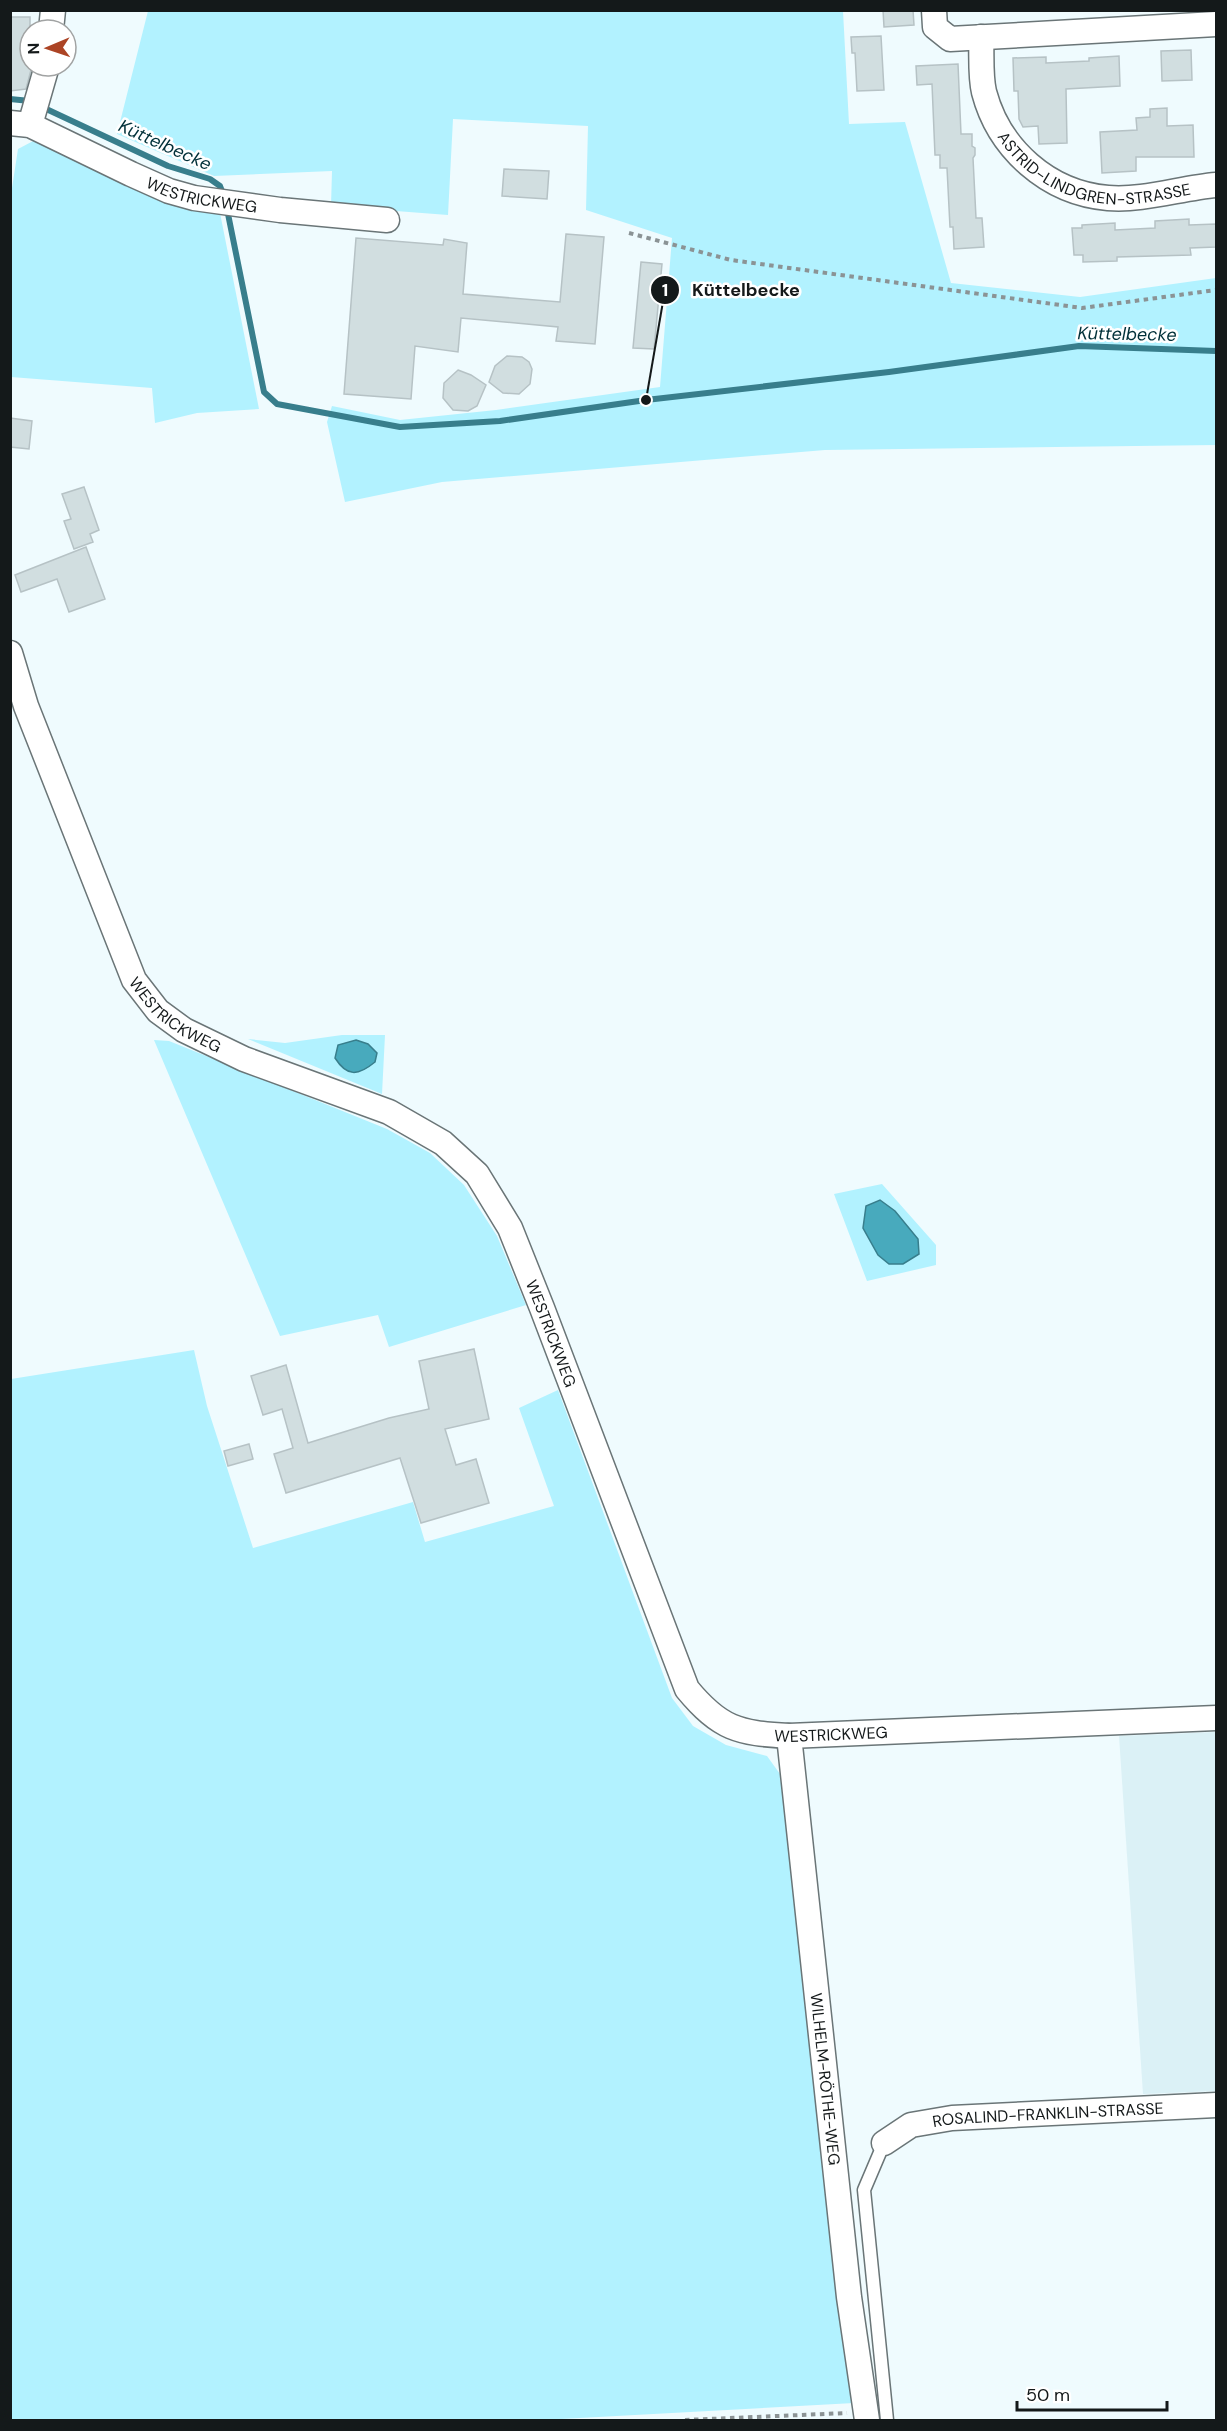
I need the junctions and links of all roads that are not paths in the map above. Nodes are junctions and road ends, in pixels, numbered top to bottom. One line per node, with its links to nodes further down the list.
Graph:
1 (934, 10): 4 (street)
2 (1125, 20): 3 (street); 4 (street)
3 (1216, 24)
4 (981, 37): 7 (street, ASTRID-LINDGREN-STRASSE)
5 (41, 78): 6 (street, WESTRICKWEG)
6 (20, 124): 8 (street, WESTRICKWEG)
7 (1216, 185)
8 (387, 220)
9 (10, 653): 11 (street, WESTRICKWEG)
10 (1216, 1718): 11 (street, WESTRICKWEG)
11 (789, 1736): 14 (street, WILHELM-RÖTHE-WEG)
12 (1216, 2105): 13 (street, ROSALIND-FRANKLIN-STRASSE)
13 (884, 2143): 14 (lane)
14 (873, 2418)

